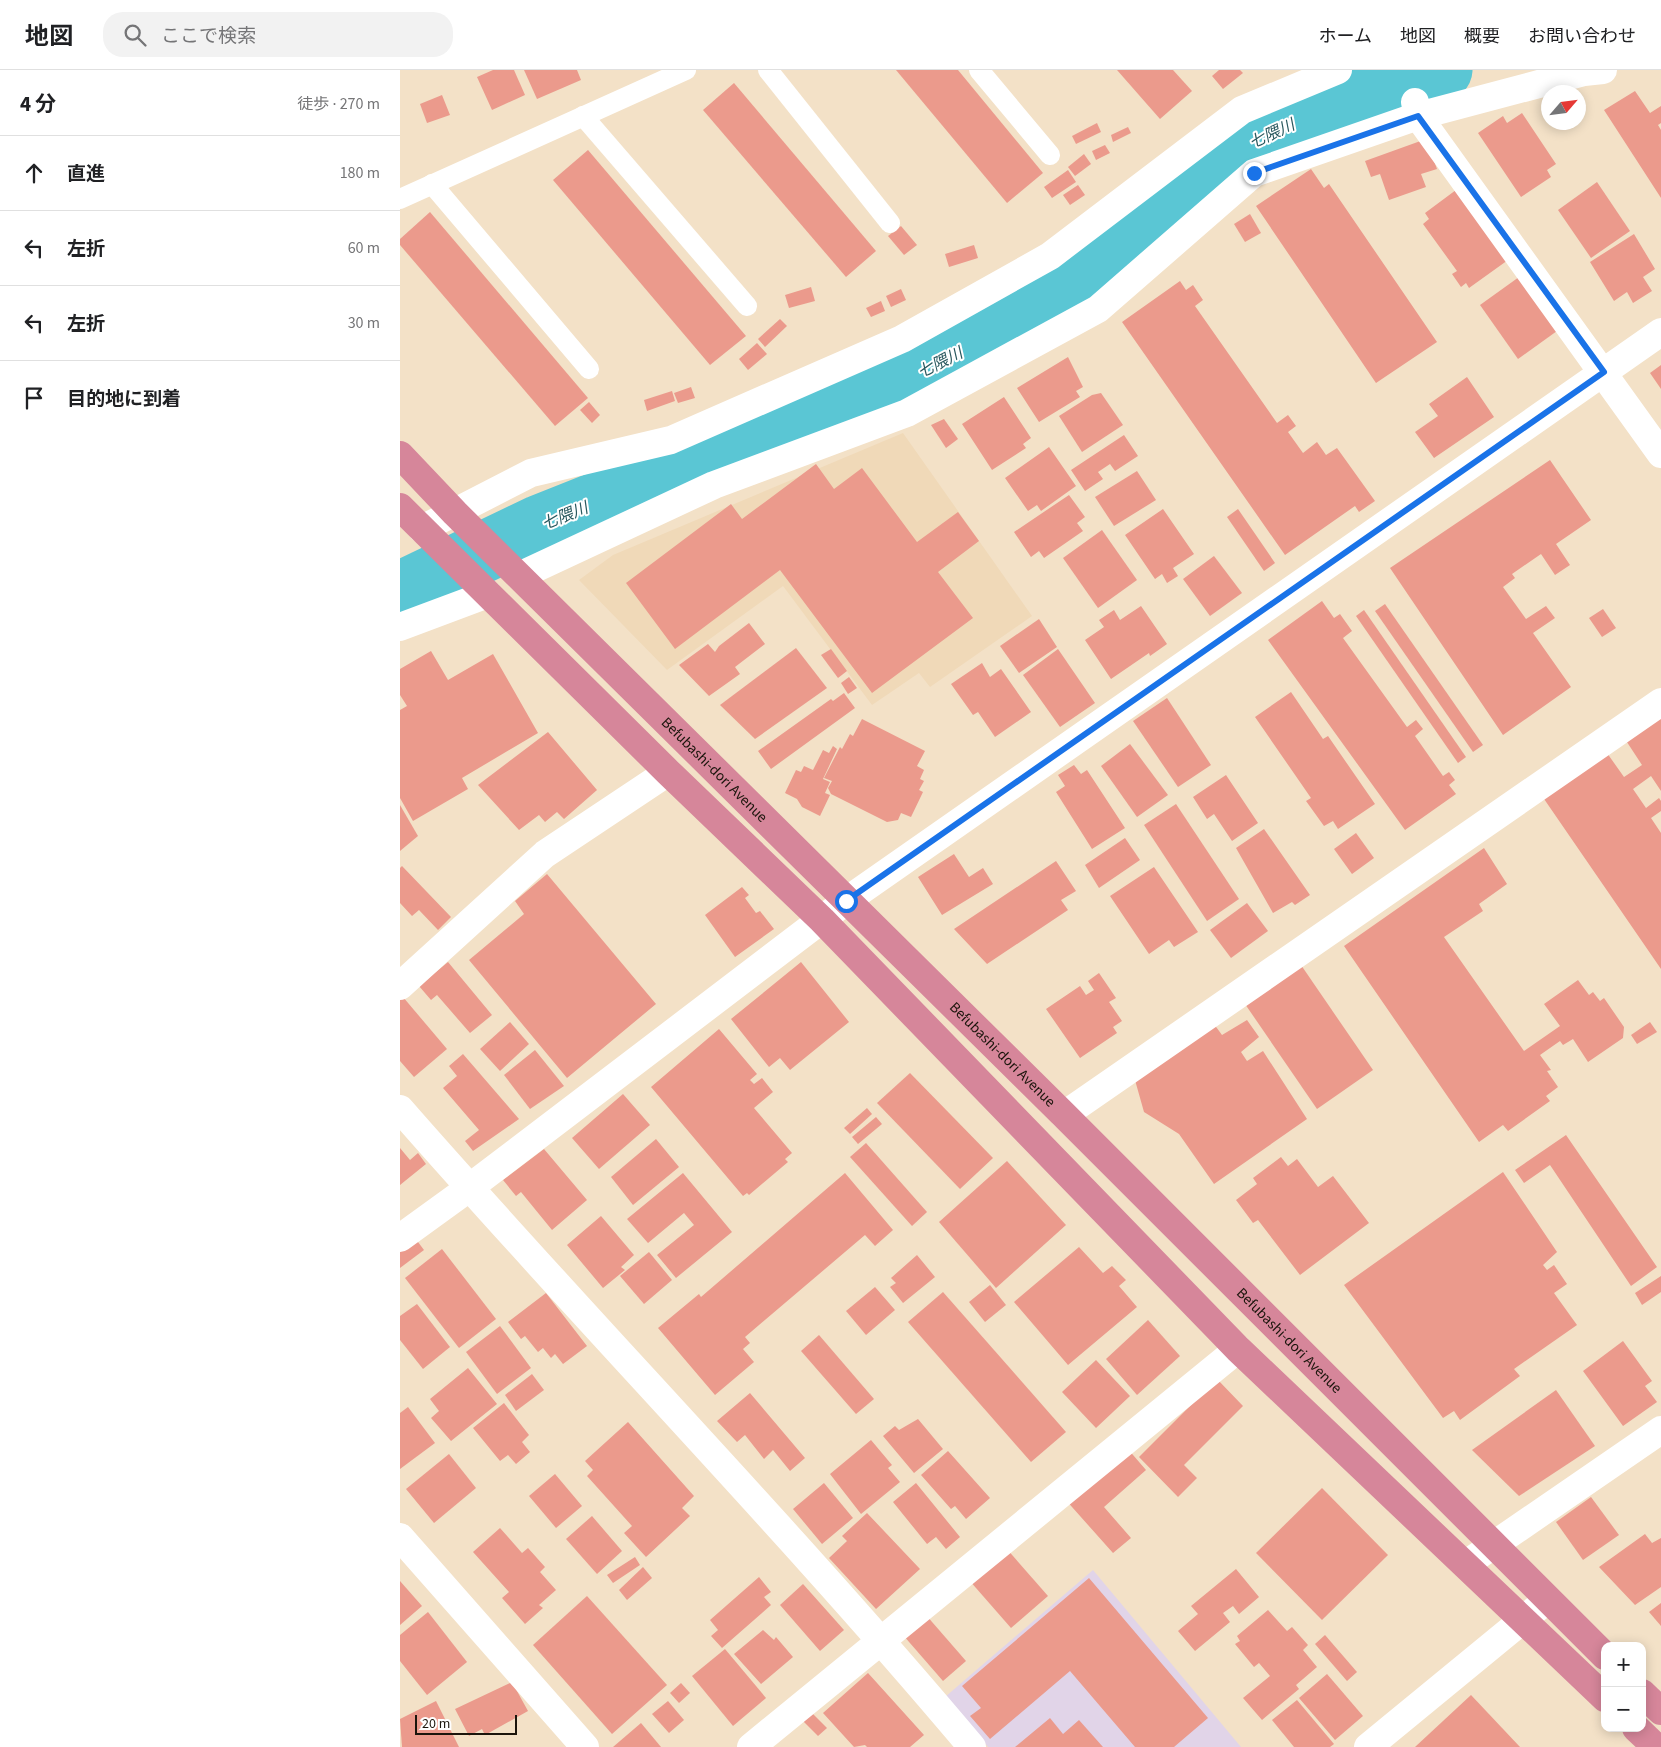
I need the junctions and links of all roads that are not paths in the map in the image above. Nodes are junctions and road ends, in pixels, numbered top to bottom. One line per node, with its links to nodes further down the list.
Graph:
1 (686, 70): 7 (lane)
2 (768, 70): 11 (lane)
3 (979, 70): 8 (lane)
4 (1338, 70): 19 (street)
5 (1603, 70): 6 (street)
6 (1417, 109): 15 (street); 21 (street)
7 (583, 116): 9 (lane); 12 (lane)
8 (1050, 156)
9 (432, 184): 10 (lane); 14 (lane)
10 (400, 199)
11 (890, 223)
12 (747, 306)
13 (1661, 332): 15 (street)
14 (589, 368)
15 (1604, 372): 16 (street); 26 (street)
16 (1661, 454)
17 (400, 455): 19 (highway, Befubashi-dori Avenue)
18 (400, 508): 20 (highway)
19 (461, 519): 20 (street); 21 (highway, Befubashi-dori Avenue)
20 (427, 534): 22 (highway)
21 (516, 573): 26 (highway, Befubashi-dori Avenue)
22 (484, 591): 23 (street); 25 (highway)
23 (400, 627)
24 (1661, 702): 30 (street)
25 (668, 772): 27 (highway); 28 (street)
26 (846, 901): 27 (street); 30 (highway, Befubashi-dori Avenue)
27 (822, 920): 31 (street); 33 (highway)
28 (400, 986)
29 (400, 1109): 31 (street)
30 (1064, 1115): 36 (highway, Befubashi-dori Avenue)
31 (469, 1188): 32 (street); 40 (street)
32 (400, 1238)
33 (1238, 1349): 37 (highway); 40 (street)
34 (1661, 1430): 36 (street)
35 (400, 1537): 46 (street)
36 (1493, 1545): 37 (street); 38 (highway, Befubashi-dori Avenue)
37 (1466, 1564): 39 (highway)
38 (1547, 1600): 39 (street); 41 (highway, Befubashi-dori Avenue)
39 (1523, 1620): 42 (highway); 49 (street)
40 (883, 1641): 47 (street); 48 (street)
41 (1601, 1652)
42 (1601, 1694)
43 (1646, 1697): 44 (highway)
44 (1661, 1711)
45 (1640, 1732): 50 (highway)
46 (585, 1747)
47 (751, 1747)
48 (972, 1747)
49 (1368, 1747)
50 (1656, 1747)

